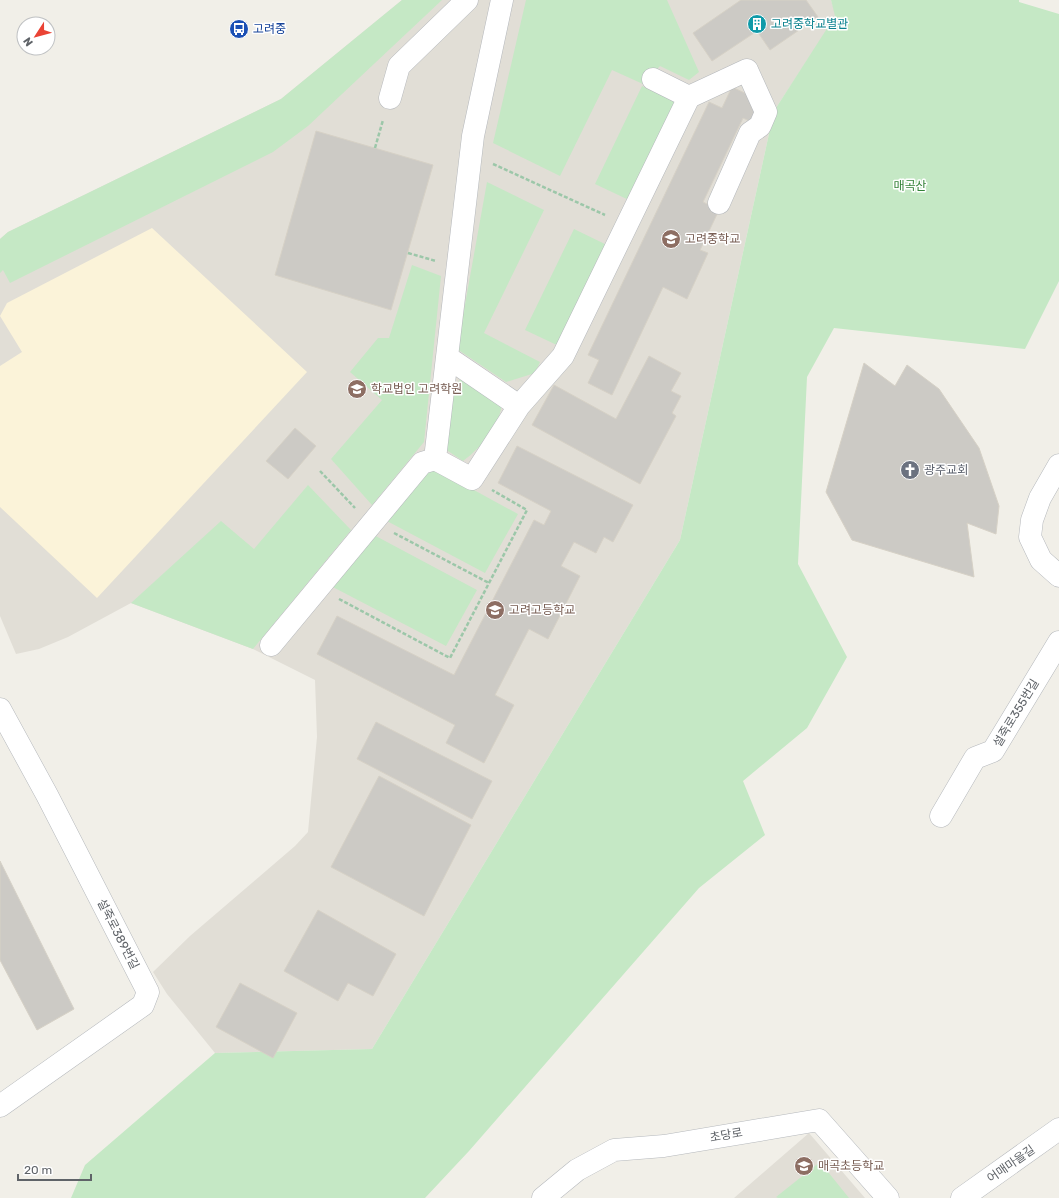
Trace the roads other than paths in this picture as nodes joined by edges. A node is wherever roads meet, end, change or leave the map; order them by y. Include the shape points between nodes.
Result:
1 (467, 0) edge
2 (502, 0) edge
3 (653, 79) dead end
4 (689, 97) junction
5 (390, 98) road end
6 (719, 203) dead end
7 (447, 357) junction
8 (519, 406) junction
9 (435, 459) junction
10 (1059, 465) edge
11 (1059, 576) edge
12 (1059, 642) edge
13 (271, 645) dead end
14 (0, 709) edge
15 (941, 816) dead end
16 (0, 1106) edge
17 (1059, 1129) edge
18 (543, 1198) edge
19 (888, 1198) edge
20 (962, 1198) edge

1 - 5 street via 399,66
2 - 7 street via 473,136
3 - 4 street
4 - 6 street via 747,70 766,112 760,126 750,133
4 - 8 street via 563,356
7 - 8 street
7 - 9 street
8 - 9 street via 472,479
9 - 13 street via 422,463
10 - 11 street via 1037,506 1030,537 1042,560
12 - 15 street, 설죽로355번길 via 993,751 975,758
14 - 16 street, 설죽로389번길 via 148,992 144,1005
17 - 20 street, 어매마을길
18 - 19 street, 초당로 via 577,1170 614,1150 664,1146 819,1120

